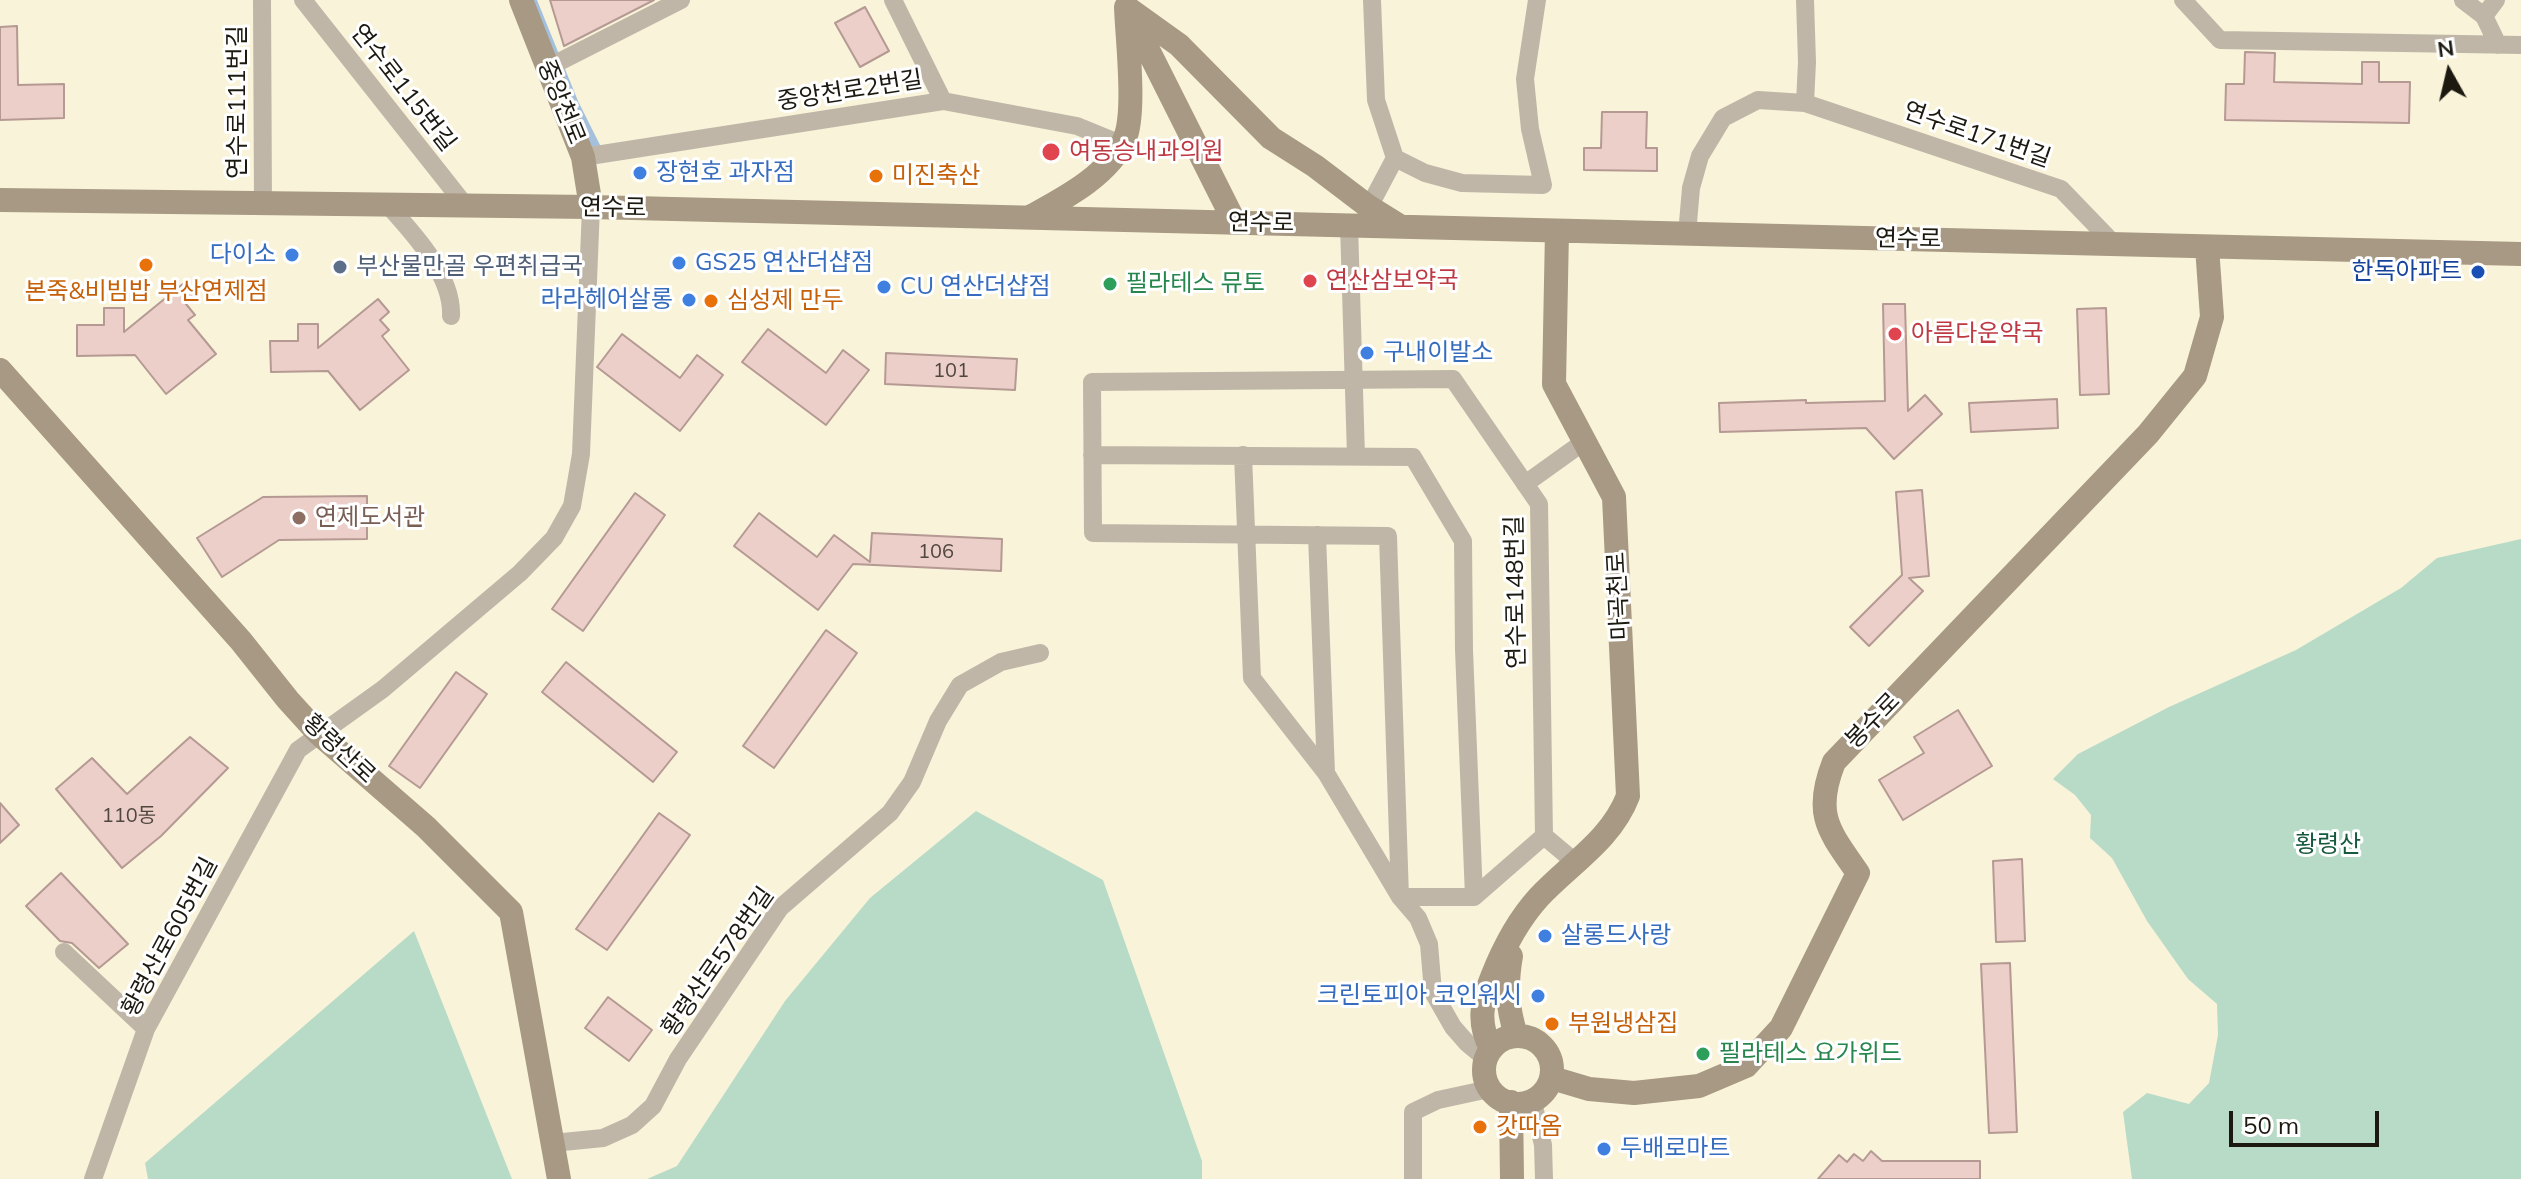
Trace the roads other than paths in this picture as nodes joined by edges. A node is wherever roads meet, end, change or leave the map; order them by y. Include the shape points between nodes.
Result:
1 (262, 0) edge
2 (303, 0) edge
3 (521, 0) edge
4 (681, 0) edge
5 (893, 0) edge
6 (1372, 0) edge
7 (1537, 0) edge
8 (1805, 0) edge
9 (2183, 0) edge
10 (2463, 0) edge
11 (2496, 0) edge
12 (1124, 3) edge
13 (2484, 16) junction
14 (2498, 45) junction
15 (2521, 45) edge
16 (547, 68) junction
17 (943, 101) junction
18 (1805, 103) junction
19 (1121, 144) junction
20 (583, 157) junction
21 (1395, 158) junction
22 (0, 200) edge
23 (263, 203) junction
24 (387, 204) junction
25 (465, 205) junction
26 (591, 207) junction
27 (1369, 207) junction
28 (1030, 218) junction
29 (1235, 223) junction
30 (1349, 225) junction
31 (1400, 227) junction
32 (1557, 231) junction
33 (1687, 234) junction
34 (2114, 244) junction
35 (2207, 247) junction
36 (2521, 254) edge
37 (451, 316) dead end
38 (2, 374) edge
39 (1354, 380) junction
40 (1585, 441) junction
41 (1092, 455) junction
42 (1243, 455) junction
43 (1356, 456) junction
44 (1525, 484) junction
45 (1246, 534) junction
46 (1317, 535) junction
47 (1040, 653) dead end
48 (318, 733) junction
49 (1326, 773) junction
50 (1544, 836) junction
51 (1575, 862) junction
52 (1400, 897) junction
53 (1474, 897) junction
54 (1514, 933) junction
55 (64, 952) dead end
56 (146, 1029) junction
57 (1516, 1035) junction
58 (1488, 1053) junction
59 (1552, 1078) junction
60 (1489, 1089) junction
61 (1522, 1102) junction
62 (553, 1143) junction
63 (93, 1179) edge
64 (559, 1179) edge
65 (1413, 1179) edge
66 (1512, 1179) edge
67 (1544, 1179) edge

1 - 23 street, 연수로111번길
2 - 25 street, 연수로115번길
3 - 16 street, 중앙천로
4 - 16 street
5 - 17 street
6 - 21 street via 1376,100
7 - 21 street via 1525,79 1543,185 1462,183
8 - 18 street
9 - 14 street via 2220,40
10 - 13 street
11 - 13 street
12 - 19 street via 1130,105
12 - 27 street via 1179,45 1271,138
12 - 29 street
13 - 14 street
14 - 15 street
16 - 20 street, 중앙천로
17 - 19 street, 중앙천로2번길 via 1077,126
17 - 20 street, 중앙천로2번길
18 - 33 street, 연수로171번길 via 1758,100 1723,118 1700,156
18 - 34 street, 연수로171번길 via 2061,189
19 - 28 street via 1076,191
20 - 26 street, 중앙천로
21 - 27 street
22 - 23 street, 연수로
23 - 24 street, 연수로
24 - 25 street, 연수로
24 - 37 street via 444,280
25 - 26 street, 연수로
26 - 28 street, 연수로
26 - 48 street, 황령산로605번길 via 581,454 572,506 554,538 520,573 383,689
27 - 31 street
28 - 29 street, 연수로
29 - 30 street, 연수로
30 - 31 street, 연수로
30 - 39 street
31 - 32 street, 연수로
32 - 33 street, 연수로
32 - 40 street, 마곡천로 via 1554,384
33 - 34 street, 연수로
34 - 35 street, 연수로
35 - 36 street, 연수로
35 - 59 street, 봉수로 via 2212,317 2195,376 2148,434 1834,762 1823,814 1858,873 1781,1028 1746,1066 1699,1086 1634,1093 1589,1089
38 - 48 street, 황령산로
39 - 41 street, 연수로148번길 via 1092,382
39 - 43 street
39 - 44 street, 연수로148번길 via 1453,379
40 - 44 street
40 - 51 street, 마곡천로 via 1614,497 1628,796 1612,828
41 - 42 street
41 - 45 street, 연수로148번길 via 1093,533
42 - 43 street
42 - 45 street
43 - 53 street via 1413,457 1463,541
44 - 50 street, 연수로148번길 via 1539,504
45 - 46 street, 연수로148번길
45 - 49 street via 1252,678
46 - 49 street
46 - 52 street, 연수로148번길 via 1388,536
47 - 62 street, 황령산로578번길 via 1001,662 960,685 912,782 890,813 780,908 678,1059 653,1106 632,1125 603,1138
48 - 56 street, 황령산로605번길 via 298,750
48 - 62 street, 황령산로 via 426,827 511,912
49 - 52 street
50 - 51 street
50 - 53 street
51 - 54 street, 마곡천로 via 1537,900
52 - 53 street
52 - 58 street via 1418,918 1429,944 1433,992 1467,1043
54 - 57 street, 마곡천로 via 1507,997
54 - 58 street, 마곡천로 via 1484,996 1481,1014
55 - 56 street
56 - 63 street, 황령산로605번길
57 - 58 street via 1502,1039
57 - 59 street via 1545,1048
58 - 60 street, 마곡천로 via 1483,1074
59 - 61 street via 1545,1092
60 - 61 street via 1501,1100
60 - 65 street via 1438,1100 1413,1112
61 - 66 street
61 - 67 street via 1543,1145
62 - 64 street, 황령산로

